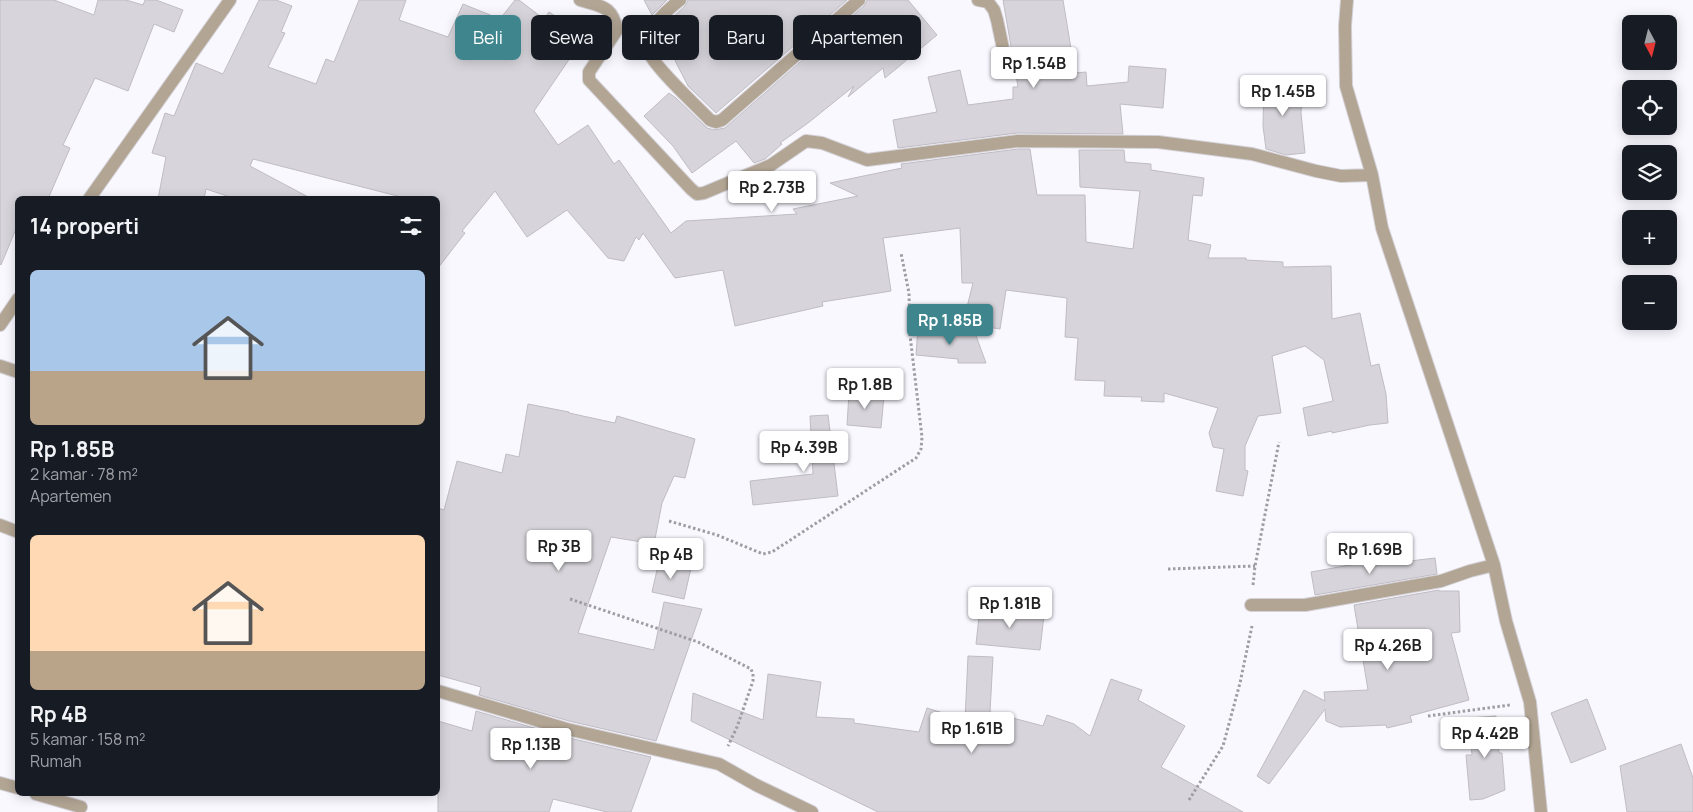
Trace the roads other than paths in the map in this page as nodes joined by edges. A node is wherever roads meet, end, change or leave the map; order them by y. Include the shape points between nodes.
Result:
1 (230, 0) edge
2 (580, 0) edge
3 (680, 0) edge
4 (859, 0) edge
5 (978, 0) edge
6 (1347, 0) edge
7 (1004, 53) dead end
8 (1372, 175) junction
9 (91, 196) edge
10 (15, 304) edge
11 (0, 325) edge
12 (0, 366) edge
13 (15, 371) edge
14 (0, 525) edge
15 (15, 531) edge
16 (1494, 565) junction
17 (1251, 605) road end
18 (440, 692) edge
19 (0, 783) edge
20 (15, 787) edge
21 (43, 796) edge
22 (81, 807) dead end
23 (812, 812) edge
24 (1541, 812) edge

1 - 9 street
2 - 8 street via 606,8 614,17 616,30 589,72 589,80 697,194 771,165 806,141 822,143 867,160 1018,141 1158,142 1252,154 1341,176
3 - 4 street via 665,12 648,35 648,53 672,82 710,120 716,122
5 - 7 street via 988,2 994,10
6 - 8 street via 1346,86
8 - 16 street via 1382,228
10 - 11 street
12 - 13 street
14 - 15 street
16 - 17 street via 1441,581 1306,605
16 - 24 street via 1506,621 1530,702
18 - 23 street via 567,729 719,764
19 - 20 street
21 - 22 street

